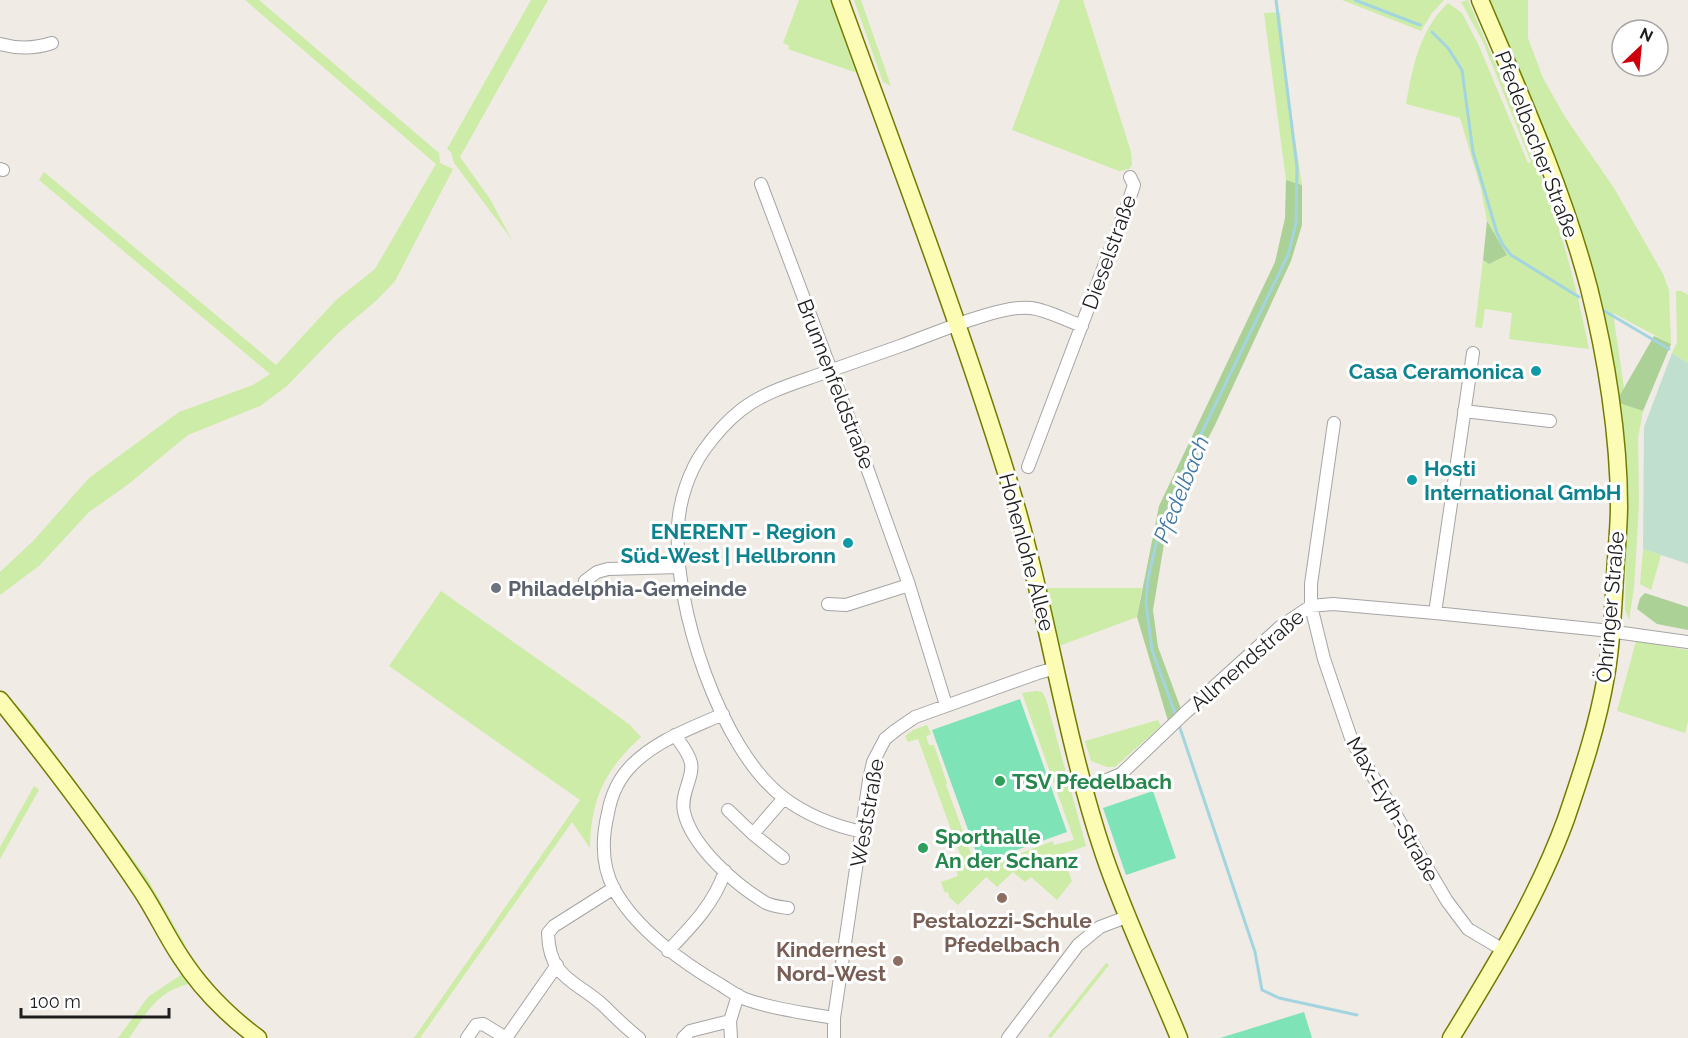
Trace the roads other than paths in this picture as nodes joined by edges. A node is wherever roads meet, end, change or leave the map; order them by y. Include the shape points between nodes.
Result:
1 (840, 0) edge
2 (1480, 0) edge
3 (52, 43) dead end
4 (0, 44) edge
5 (1130, 177) dead end
6 (760, 184) dead end
7 (1589, 289) joint
8 (957, 325) junction
9 (1082, 326) junction
10 (1473, 353) dead end
11 (830, 370) junction
12 (1464, 411) junction
13 (1550, 421) dead end
14 (1334, 423) dead end
15 (1028, 467) dead end
16 (679, 567) junction
17 (585, 581) dead end
18 (909, 585) junction
19 (828, 604) dead end
20 (1311, 606) junction
21 (1435, 613) junction
22 (1612, 632) junction
23 (1688, 642) edge
24 (1056, 668) junction
25 (0, 700) edge
26 (946, 705) junction
27 (723, 714) junction
28 (675, 735) junction
29 (1085, 789) junction
30 (784, 798) junction
31 (728, 810) dead end
32 (863, 832) junction
33 (753, 834) junction
34 (783, 858) dead end
35 (724, 871) junction
36 (614, 888) junction
37 (788, 908) dead end
38 (1129, 916) junction
39 (668, 951) junction
40 (1504, 951) junction
41 (557, 965) junction
42 (738, 995) junction
43 (834, 1018) junction
44 (730, 1021) junction
45 (258, 1038) edge
46 (467, 1038) edge
47 (506, 1038) edge
48 (639, 1038) edge
49 (683, 1038) edge
50 (731, 1038) edge
51 (834, 1038) edge
52 (1008, 1038) edge
53 (1179, 1038) edge
54 (1451, 1038) edge

1 - 8 street, Hohenlohe Allee
2 - 7 street, Pfedelbacher Straße via 1558,188
3 - 4 street via 36,48
5 - 9 street, Dieselstraße via 1134,185
6 - 11 street, Brunnenfeldstraße
7 - 22 street, Öhringer Straße via 1607,374 1617,472
8 - 9 street, Dieselstraße via 1011,309 1029,308
8 - 11 street, Dieselstraße
8 - 24 street, Hohenlohe Allee via 1010,483
9 - 15 street, Dieselstraße
10 - 12 street
11 - 16 street, Dieselstraße via 775,390 742,409 703,451 683,497 678,525
11 - 18 street, Brunnenfeldstraße
12 - 13 street
12 - 21 street
14 - 20 street, Max-Eyth-Straße
16 - 17 street via 608,569
16 - 27 street, Dieselstraße via 685,612
18 - 19 street via 846,605
18 - 26 street, Brunnenfeldstraße
20 - 21 street, Allmendstraße via 1333,604
20 - 29 street, Allmendstraße via 1280,627 1121,774
20 - 40 street, Max-Eyth-Straße via 1343,717 1367,769 1468,929
21 - 22 street, Allmendstraße
22 - 23 street, Allmendstraße
22 - 40 street, Öhringer Straße via 1594,729 1565,819
24 - 26 street, Weststraße
24 - 29 street, Hohenlohe Allee
25 - 45 street via 53,766 142,891 200,984
26 - 32 street, Weststraße via 915,717 879,749 869,780
27 - 28 street
27 - 30 street, Dieselstraße via 763,778
28 - 35 street via 692,765 683,799 684,813 703,849
28 - 36 street via 630,766 610,802 603,833 604,854
29 - 38 street, Hohenlohe Allee via 1104,855
30 - 32 street, Dieselstraße via 818,819
30 - 33 street
31 - 33 street
32 - 43 street, Weststraße
33 - 34 street
35 - 37 street via 767,904
35 - 39 street via 721,884 703,913
36 - 39 street
36 - 41 street via 548,933 548,945
38 - 52 street via 1100,927 1078,945
38 - 53 street, Hohenlohe Allee
39 - 42 street
40 - 54 street, Öhringer Straße
41 - 47 street
41 - 48 street via 564,978 605,1006
42 - 43 street
42 - 44 street
43 - 51 street, Weststraße
44 - 49 street via 690,1031
44 - 50 street
46 - 47 street via 476,1025 483,1024

